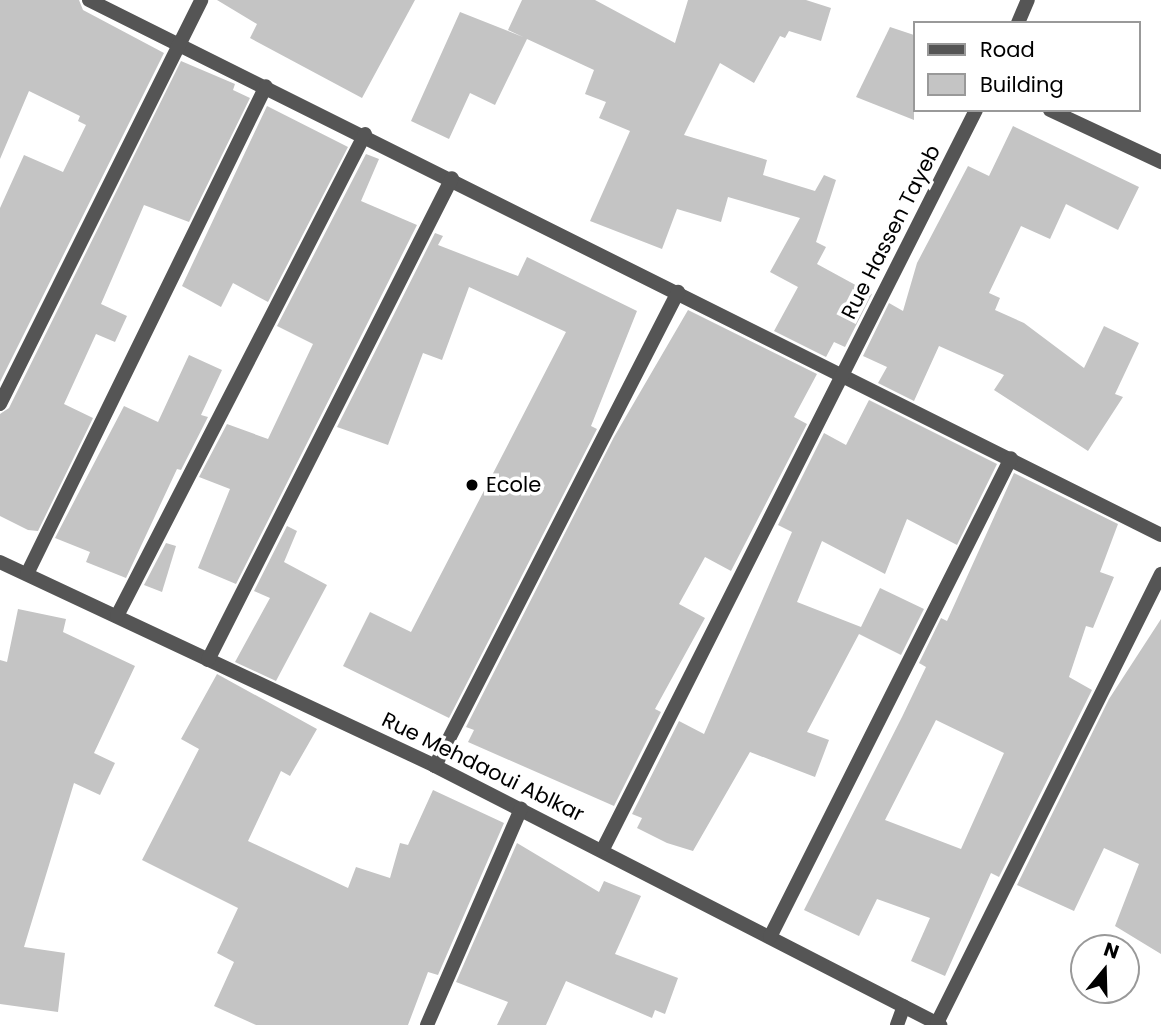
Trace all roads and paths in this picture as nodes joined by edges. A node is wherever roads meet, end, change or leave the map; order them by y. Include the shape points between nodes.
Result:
1 (89, 0) edge
2 (201, 0) edge
3 (1028, 0) edge
4 (1019, 21) edge
5 (178, 45) junction
6 (266, 86) junction
7 (975, 112) edge
8 (1054, 112) edge
9 (365, 134) junction
10 (1161, 162) edge
11 (452, 178) junction
12 (678, 292) junction
13 (843, 374) junction
14 (0, 404) edge
15 (1011, 458) junction
16 (1161, 536) edge
17 (0, 562) edge
18 (27, 574) junction
19 (1161, 574) edge
20 (117, 616) junction
21 (208, 660) junction
22 (435, 766) junction
23 (521, 809) junction
24 (603, 849) junction
25 (770, 937) junction
26 (904, 1006) junction
27 (939, 1024) edge
28 (427, 1025) edge
29 (897, 1025) edge

1 - 5 street
2 - 5 street
3 - 4 street
5 - 6 street
5 - 14 street
6 - 9 street
6 - 18 street
7 - 13 street, Rue Hassen Tayeb
8 - 10 street
9 - 11 street
9 - 20 street
11 - 12 street
11 - 21 street
12 - 13 street
12 - 22 street
13 - 15 street
13 - 24 street, Rue Hassen Tayeb
15 - 16 street
15 - 25 street
17 - 18 street, Rue Mehdaoui Ablkar
18 - 20 street, Rue Mehdaoui Ablkar
19 - 27 street
20 - 21 street, Rue Mehdaoui Ablkar
21 - 22 street, Rue Mehdaoui Ablkar
22 - 23 street, Rue Mehdaoui Ablkar
23 - 24 street, Rue Mehdaoui Ablkar
23 - 28 street
24 - 25 street, Rue Mehdaoui Ablkar
25 - 26 street, Rue Mehdaoui Ablkar
26 - 27 street, Rue Mehdaoui Ablkar
26 - 29 street

